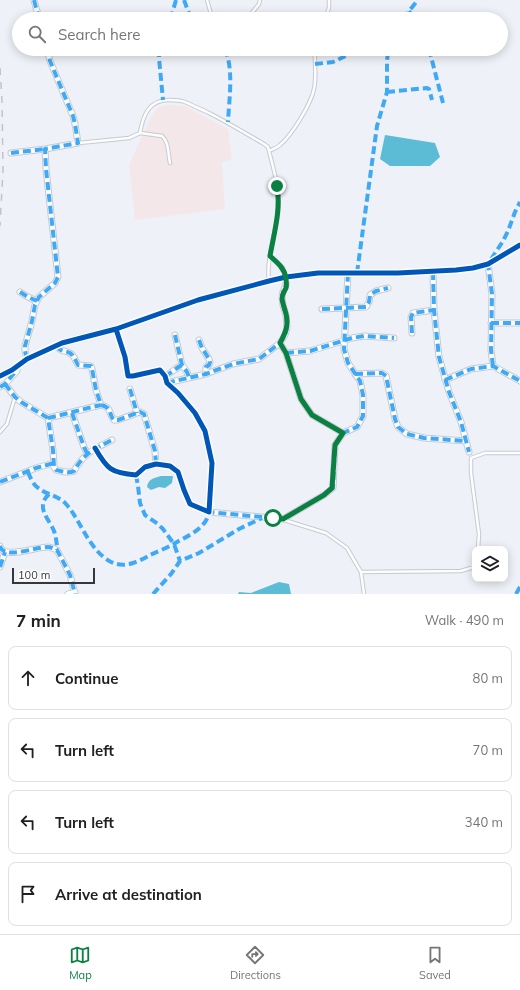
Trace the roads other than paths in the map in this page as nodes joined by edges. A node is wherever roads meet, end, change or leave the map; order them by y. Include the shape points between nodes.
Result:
1 (34, 0) edge
2 (207, 0) edge
3 (260, 0) edge
4 (329, 0) edge
5 (37, 12) edge
6 (210, 12) edge
7 (253, 12) edge
8 (327, 12) edge
9 (49, 56) edge
10 (315, 56) edge
11 (140, 133) junction
12 (78, 143) junction
13 (45, 149) junction
14 (269, 151) junction
15 (11, 153) dead end
16 (170, 163) dead end
17 (520, 245) edge
18 (270, 256) junction
19 (488, 264) junction
20 (433, 272) junction
21 (348, 273) junction
22 (286, 277) junction
23 (269, 281) junction
24 (388, 288) dead end
25 (20, 292) dead end
26 (37, 301) junction
27 (322, 309) dead end
28 (346, 309) junction
29 (434, 310) junction
30 (491, 323) junction
31 (520, 323) edge
32 (116, 328) junction
33 (412, 334) dead end
34 (175, 335) dead end
35 (394, 338) dead end
36 (199, 340) dead end
37 (345, 341) junction
38 (280, 343) junction
39 (56, 346) junction
40 (286, 353) junction
41 (27, 359) junction
42 (182, 365) junction
43 (492, 366) junction
44 (17, 367) junction
45 (206, 374) junction
46 (356, 374) junction
47 (0, 376) edge
48 (165, 376) junction
49 (189, 378) junction
50 (445, 380) junction
51 (520, 381) edge
52 (167, 383) junction
53 (2, 385) edge
54 (130, 389) dead end
55 (15, 396) junction
56 (101, 405) junction
57 (72, 413) junction
58 (137, 413) junction
59 (48, 418) junction
60 (0, 432) edge
61 (343, 433) junction
62 (112, 440) dead end
63 (466, 441) junction
64 (95, 448) junction
65 (469, 452) dead end
66 (87, 453) junction
67 (520, 453) edge
68 (54, 463) junction
69 (156, 464) junction
70 (0, 482) edge
71 (209, 512) junction
72 (283, 519) junction
73 (0, 546) edge
74 (478, 546) edge
75 (5, 552) junction
76 (0, 567) edge
77 (472, 568) edge
78 (361, 572) junction
79 (75, 593) edge
80 (68, 594) edge
81 (364, 594) edge

1 - 5 street
2 - 6 lane
3 - 7 lane
4 - 8 lane
9 - 12 street via 73,116
10 - 14 lane via 316,76 310,102 281,144
11 - 12 lane via 129,138
11 - 14 lane via 142,122 152,105 163,100 178,100 228,122 264,144
11 - 16 lane via 162,136 167,145
12 - 13 street
13 - 15 street
13 - 26 street via 58,277
14 - 18 lane via 279,201
17 - 19 street
18 - 22 lane via 282,268
18 - 23 lane
19 - 20 street
19 - 30 street via 492,294
20 - 21 street
20 - 29 street
21 - 22 street
21 - 28 street
22 - 23 street
22 - 38 street via 282,297 287,328
23 - 32 street via 185,304
24 - 28 street via 370,294 366,308
25 - 26 street
26 - 41 street via 25,346
27 - 28 street
28 - 37 street
29 - 33 street via 413,313
29 - 50 street via 439,357
30 - 31 street
30 - 43 street
32 - 39 street
32 - 48 street via 128,376 160,370
34 - 42 street
35 - 37 street via 364,336
36 - 45 street via 210,362 206,367
37 - 40 street via 310,351
37 - 46 street via 344,349 348,363
38 - 40 street
38 - 45 street via 259,359 233,364
39 - 41 street
39 - 56 street via 59,350 70,352 78,365 90,366
40 - 61 street via 301,399 312,415
41 - 44 street
42 - 48 street
42 - 49 street
43 - 50 street via 471,369
43 - 51 street
44 - 47 street
44 - 53 street via 17,371
45 - 49 street
46 - 61 street via 363,395 364,416 356,427
46 - 63 street via 382,373 386,376 395,420 398,427 407,434
48 - 52 street
49 - 52 street
50 - 63 street
52 - 71 street via 195,413 204,431 212,463
53 - 55 street
54 - 58 street
55 - 59 street
55 - 60 lane via 7,424
56 - 57 street
56 - 58 street via 109,409 114,420
57 - 59 street
57 - 66 street
58 - 69 street via 144,414 155,451
59 - 68 street
61 - 72 street via 335,445 332,488
62 - 64 street
63 - 65 street
64 - 66 street
64 - 69 street via 103,462 112,470 124,474 136,474 145,467
66 - 68 street via 74,471 69,473 56,470
67 - 74 lane via 485,453 471,458
68 - 70 street
69 - 71 street via 170,466 178,472 190,504
71 - 72 street
72 - 78 lane via 326,533 347,548
73 - 75 street
75 - 76 street
75 - 79 street via 50,547 57,550 70,575
77 - 78 lane via 461,571
78 - 81 lane
79 - 80 street

